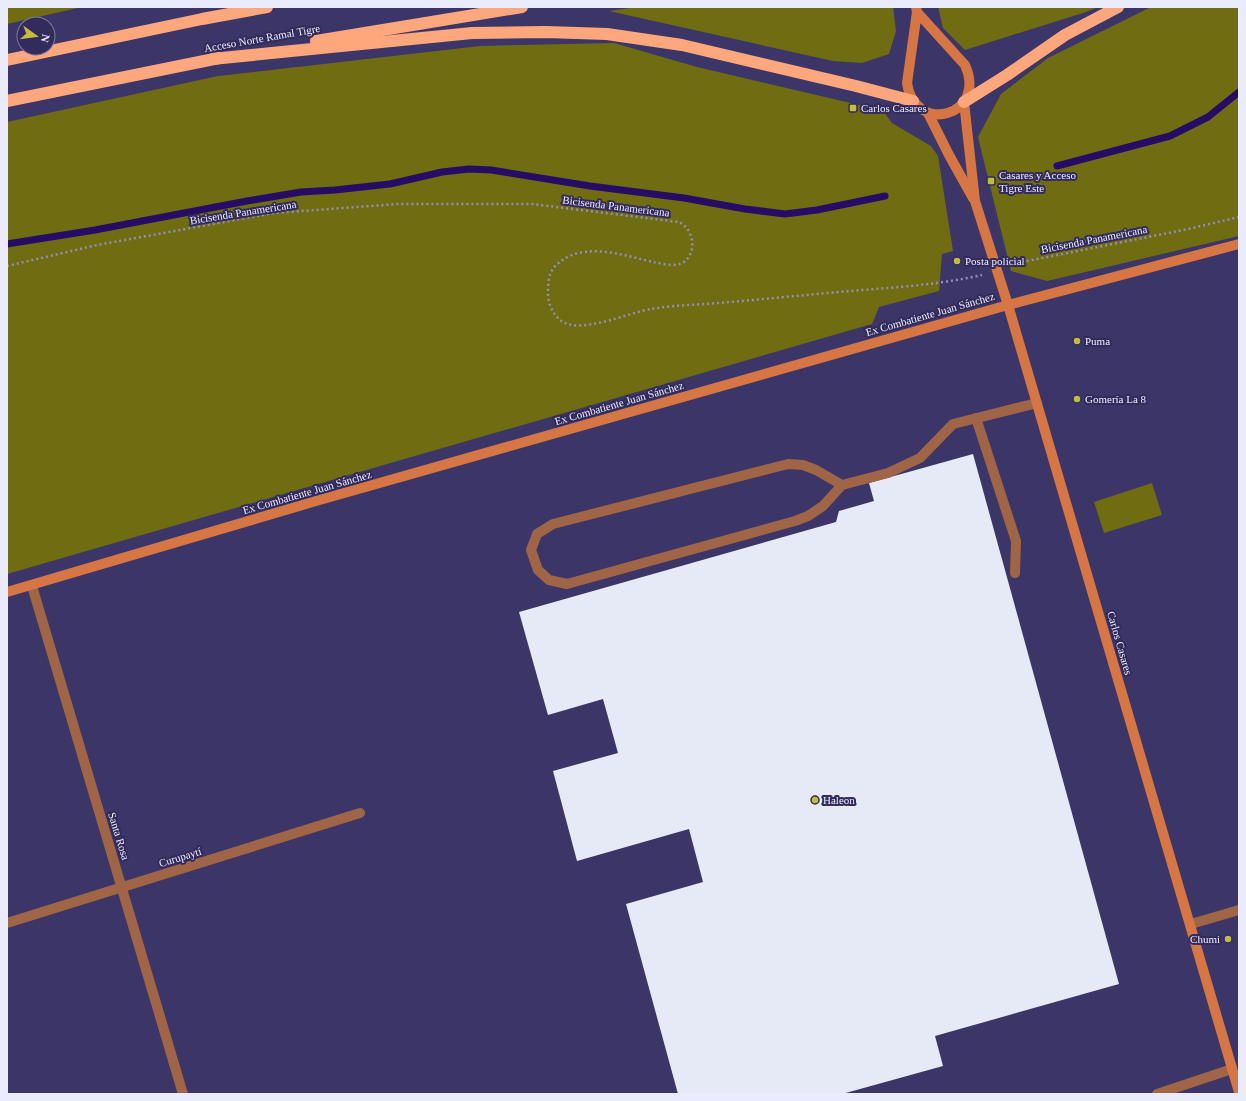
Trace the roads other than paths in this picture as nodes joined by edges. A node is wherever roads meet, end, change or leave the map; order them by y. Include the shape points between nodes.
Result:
1 (241, 7) edge
2 (267, 7) edge
3 (522, 7) edge
4 (1118, 7) edge
5 (917, 10) edge
6 (202, 19) junction
7 (212, 59) junction
8 (7, 60) edge
9 (7, 101) edge
10 (913, 101) junction
11 (964, 102) junction
12 (928, 113) junction
13 (975, 201) junction
14 (1239, 244) edge
15 (1008, 305) junction
16 (1037, 403) junction
17 (976, 418) junction
18 (842, 486) junction
19 (1015, 573) dead end
20 (32, 586) junction
21 (7, 592) edge
22 (360, 813) dead end
23 (122, 888) junction
24 (1239, 910) edge
25 (7, 923) edge
26 (1191, 924) junction
27 (1232, 1069) junction
28 (1239, 1092) edge
29 (183, 1094) edge
30 (1157, 1094) edge

1 - 6 highway
2 - 6 highway
3 - 7 highway, Acceso Norte Ramal Tigre
4 - 11 highway via 1065,35
5 - 10 street, Carlos Casares via 907,83
5 - 11 street, Carlos Casares via 965,64 971,84
6 - 8 highway
7 - 9 highway, Acceso Norte Ramal Tigre
7 - 10 highway via 472,34 607,34 682,45
10 - 12 street, Carlos Casares
11 - 12 street via 948,113
11 - 13 street, Carlos Casares
12 - 13 street, Carlos Casares
13 - 15 street, Carlos Casares
14 - 15 street, Ex Combatiente Juan Sánchez
15 - 16 street, Carlos Casares
15 - 20 street, Ex Combatiente Juan Sánchez via 316,501
16 - 17 street
16 - 26 street, Carlos Casares
17 - 18 street via 953,424 920,458 888,473
17 - 19 street via 1016,541
18 - 18 street via 803,464 788,464 554,524 537,534 531,550 538,570 549,580 567,584 808,516 823,506
20 - 21 street, Ex Combatiente Juan Sánchez
20 - 23 street, Santa Rosa
22 - 23 street, Curupaytí
23 - 25 street, Curupaytí
23 - 29 street, Santa Rosa
24 - 26 street
26 - 27 street, Carlos Casares
27 - 28 street, Carlos Casares
27 - 30 street

